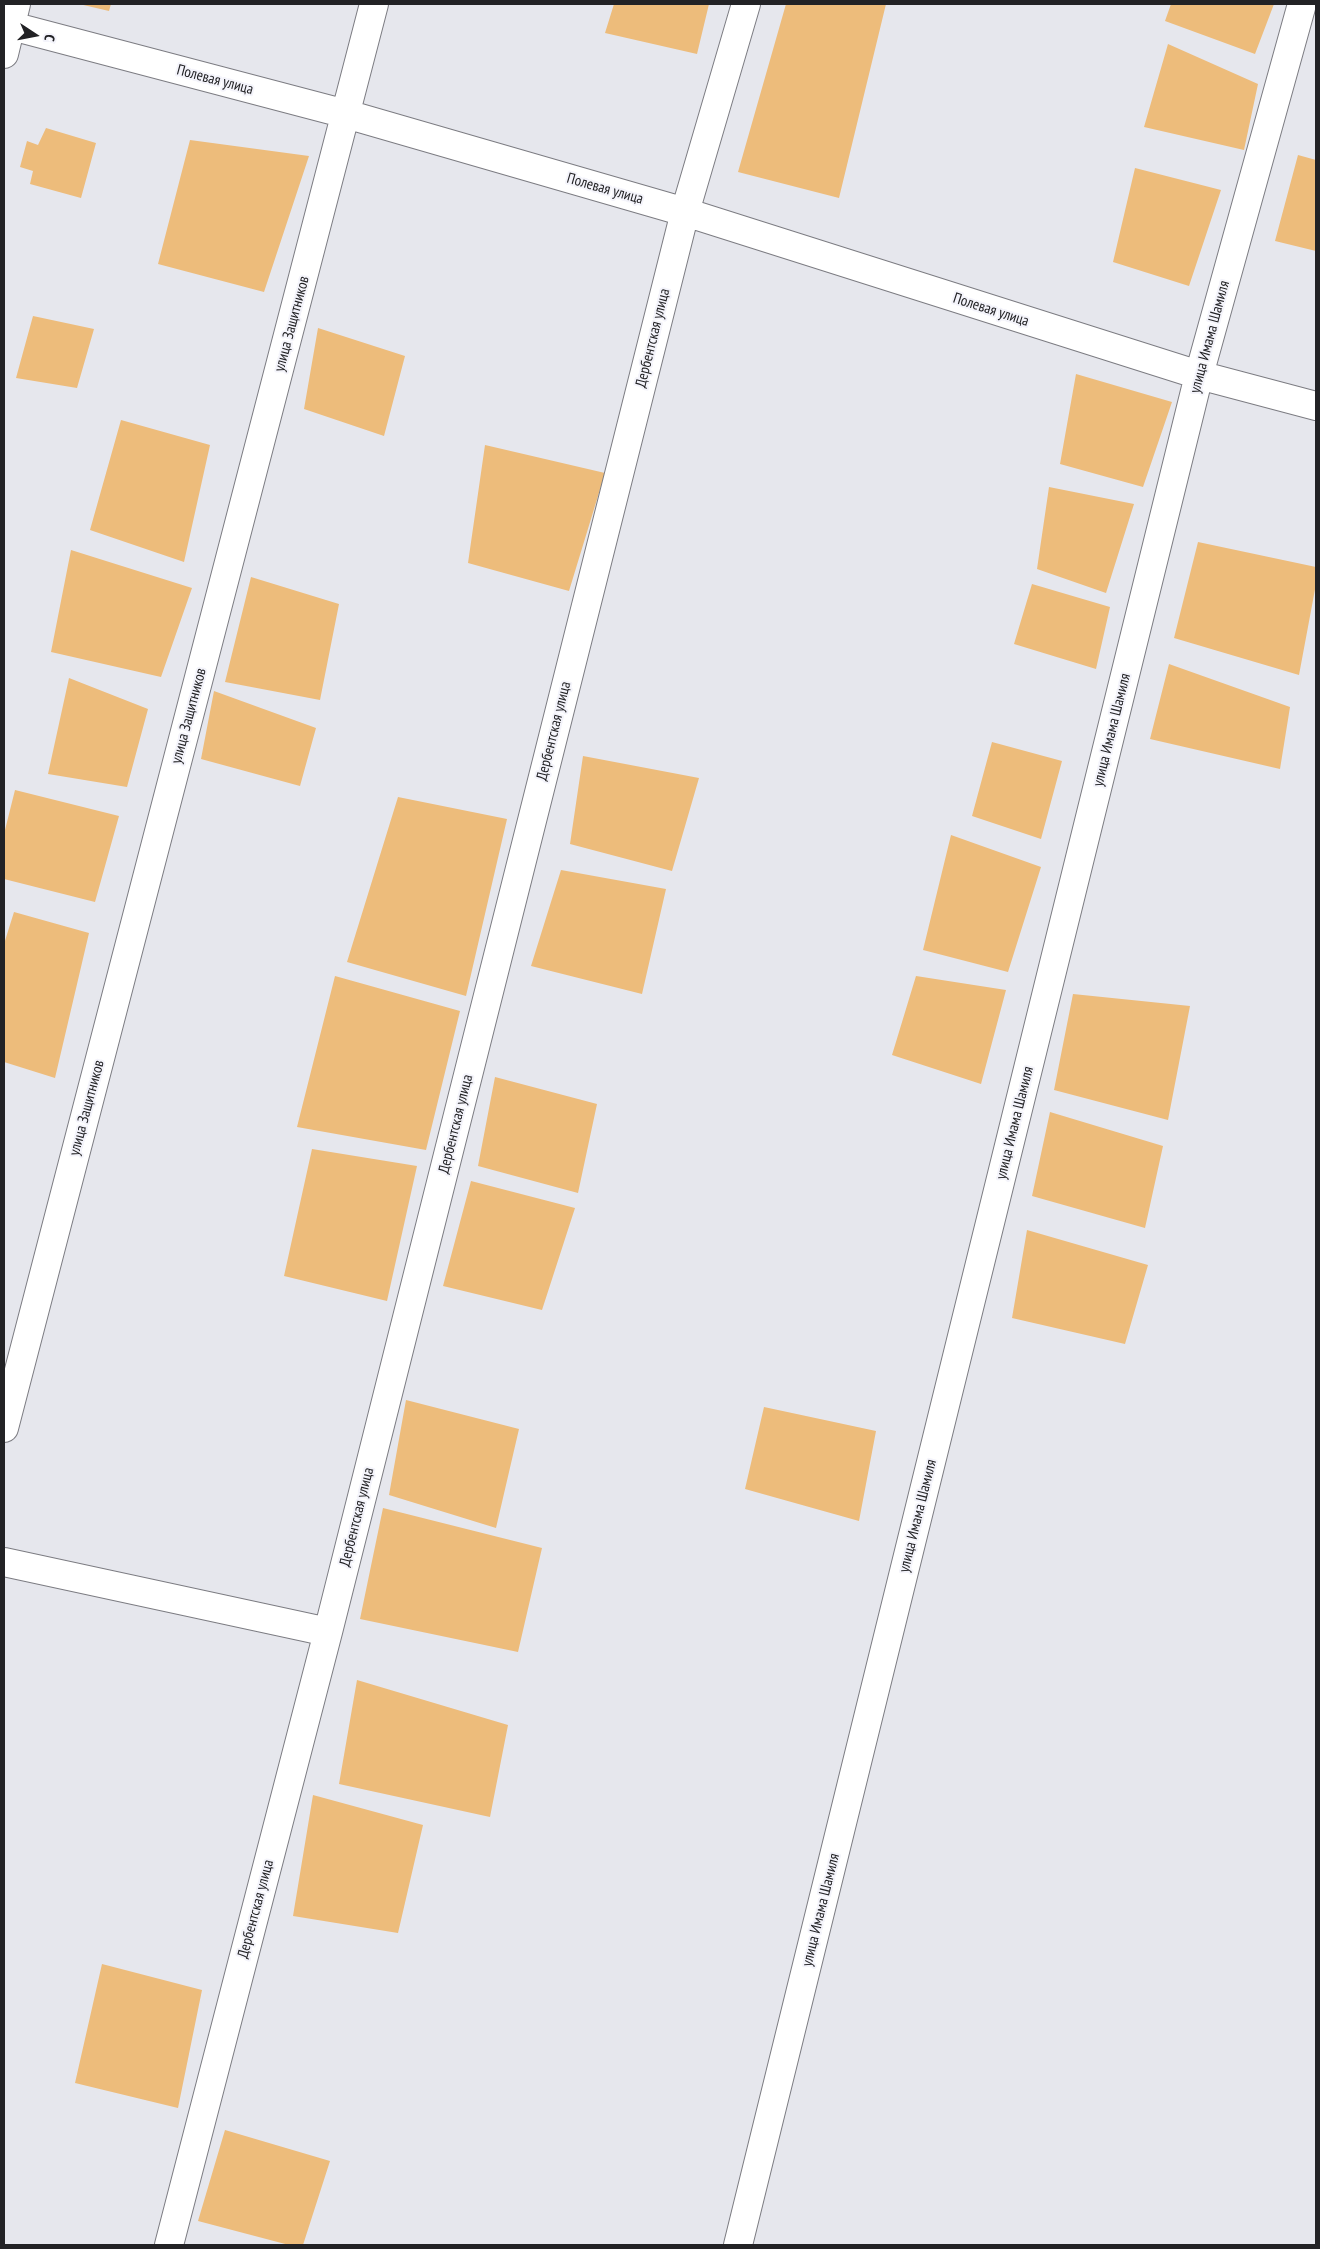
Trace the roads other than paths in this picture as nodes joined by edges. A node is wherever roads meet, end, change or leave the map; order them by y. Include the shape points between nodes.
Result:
1 (374, 4) edge
2 (746, 4) edge
3 (1302, 4) edge
4 (10, 18) edge
5 (4, 54) edge
6 (346, 114) junction
7 (685, 212) junction
8 (1199, 376) junction
9 (1316, 406) edge
10 (4, 1428) edge
11 (4, 1562) edge
12 (328, 1632) junction
13 (169, 2245) edge
14 (738, 2245) edge

1 - 6 street, улица Защитников
2 - 7 street, Дербентская улица
3 - 8 street, улица Имама Шамиля
4 - 5 street
4 - 6 street, Полевая улица
6 - 7 street, Полевая улица
6 - 10 street, улица Защитников
7 - 8 street, Полевая улица
7 - 12 street, Дербентская улица
8 - 9 street, Полевая улица
8 - 14 street, улица Имама Шамиля
11 - 12 street
12 - 13 street, Дербентская улица

